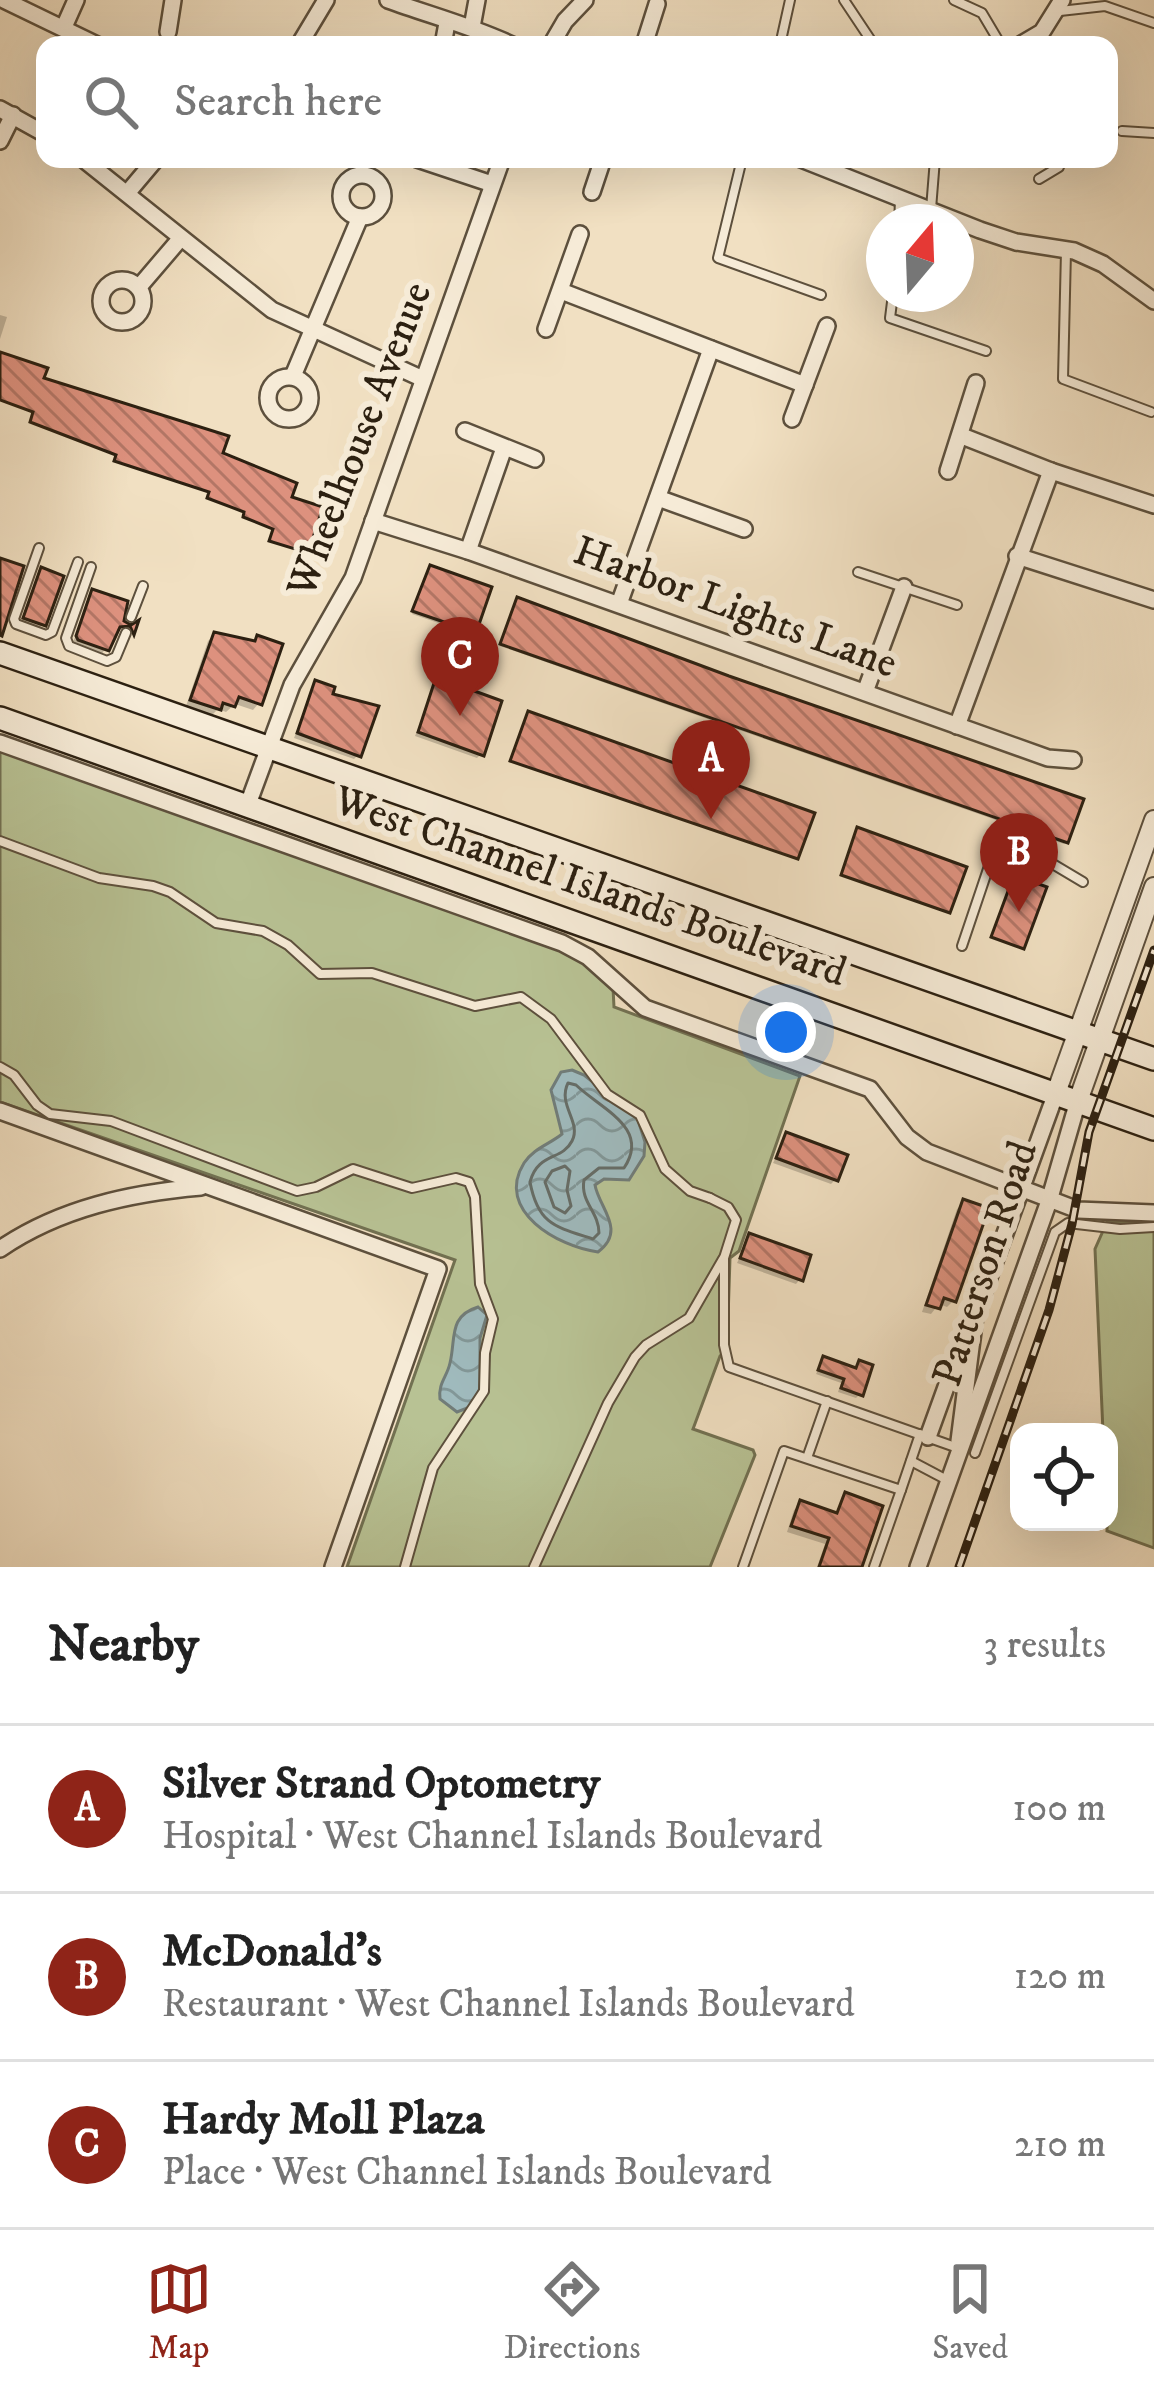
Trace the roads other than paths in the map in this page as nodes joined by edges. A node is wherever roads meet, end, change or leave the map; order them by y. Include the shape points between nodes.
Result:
1 (4, 0) edge
2 (76, 0) edge
3 (173, 0) edge
4 (326, 0) edge
5 (388, 0) edge
6 (477, 0) edge
7 (585, 0) edge
8 (790, 0) edge
9 (844, 0) edge
10 (954, 0) edge
11 (657, 4) dead end
12 (1060, 5) edge
13 (40, 8) edge
14 (1154, 22) edge
15 (447, 23) junction
16 (64, 27) junction
17 (472, 27) junction
18 (168, 32) dead end
19 (80, 36) edge
20 (304, 36) edge
21 (445, 36) edge
22 (492, 36) edge
23 (556, 36) edge
24 (647, 36) edge
25 (783, 36) edge
26 (868, 36) edge
27 (996, 36) edge
28 (1035, 36) edge
29 (6, 112) edge
30 (36, 129) edge
31 (1122, 131) dead end
32 (1154, 133) edge
33 (0, 141) edge
34 (96, 168) edge
35 (148, 168) edge
36 (443, 168) edge
37 (498, 168) edge
38 (600, 168) edge
39 (740, 168) edge
40 (841, 168) edge
41 (934, 168) edge
42 (1057, 168) edge
43 (1039, 179) dead end
44 (492, 184) junction
45 (129, 191) junction
46 (592, 192) dead end
47 (901, 200) junction
48 (901, 204) edge
49 (912, 204) edge
50 (932, 204) edge
51 (360, 217) dead end
52 (974, 227) edge
53 (580, 234) dead end
54 (180, 239) junction
55 (1066, 250) junction
56 (139, 287) dead end
57 (561, 291) junction
58 (821, 295) dead end
59 (1154, 301) edge
60 (890, 312) edge
61 (827, 326) dead end
62 (546, 329) dead end
63 (312, 331) junction
64 (711, 349) junction
65 (986, 351) dead end
66 (293, 376) dead end
67 (423, 379) junction
68 (976, 383) dead end
69 (805, 385) junction
70 (1150, 412) dead end
71 (793, 419) dead end
72 (465, 431) dead end
73 (962, 436) junction
74 (504, 448) junction
75 (535, 459) dead end
76 (947, 471) dead end
77 (1052, 471) junction
78 (658, 498) junction
79 (1154, 505) edge
80 (373, 521) junction
81 (744, 529) dead end
82 (39, 548) dead end
83 (468, 550) junction
84 (1017, 556) junction
85 (78, 562) dead end
86 (91, 567) dead end
87 (858, 572) dead end
88 (142, 586) dead end
89 (904, 587) junction
90 (1154, 600) edge
91 (620, 604) junction
92 (957, 605) dead end
93 (131, 617) dead end
94 (125, 633) dead end
95 (0, 653) edge
96 (866, 692) junction
97 (0, 718) edge
98 (956, 726) junction
99 (0, 743) edge
100 (267, 748) junction
101 (1073, 760) dead end
102 (247, 807) junction
103 (1154, 820) edge
104 (0, 841) edge
105 (1083, 883) dead end
106 (1154, 886) edge
107 (962, 946) dead end
108 (1089, 1036) junction
109 (1154, 1059) edge
110 (0, 1067) edge
111 (1067, 1097) junction
112 (0, 1112) edge
113 (1154, 1129) edge
114 (210, 1186) junction
115 (1020, 1190) junction
116 (1048, 1201) junction
117 (1154, 1213) edge
118 (1154, 1227) edge
119 (0, 1249) edge
120 (724, 1258) junction
121 (975, 1316) junction
122 (827, 1401) junction
123 (924, 1436) junction
124 (967, 1451) junction
125 (807, 1458) junction
126 (911, 1461) junction
127 (948, 1480) junction
128 (901, 1490) junction
129 (333, 1567) edge
130 (405, 1567) edge
131 (534, 1567) edge
132 (742, 1567) edge
133 (874, 1567) edge
134 (918, 1567) edge

1 - 13 street
2 - 16 street
3 - 18 street
4 - 20 street
5 - 15 street
6 - 17 street
7 - 23 street
8 - 25 lane
9 - 26 lane
10 - 27 lane via 982,13
11 - 24 street
12 - 14 lane via 1105,6
12 - 28 street
13 - 16 street
15 - 17 street
15 - 21 street
16 - 19 street
17 - 22 street
29 - 30 street
29 - 33 street
31 - 32 lane
34 - 45 street
35 - 45 street
36 - 44 street
37 - 44 street, Wheelhouse Avenue
38 - 46 street
39 - 58 lane via 718,258
40 - 47 street
41 - 50 lane
42 - 43 lane
44 - 67 street, Wheelhouse Avenue
45 - 54 street
47 - 48 lane
47 - 49 street
51 - 63 street
52 - 55 street
53 - 57 street
54 - 56 street
54 - 63 street
55 - 59 street via 1103,264
55 - 70 lane via 1063,379
57 - 62 street
57 - 64 street
60 - 65 lane
61 - 69 street
63 - 66 street
63 - 67 street
64 - 69 street
64 - 78 street
67 - 80 street, Wheelhouse Avenue
68 - 73 street
69 - 71 street
72 - 74 street
73 - 76 street
73 - 77 street
74 - 75 street
74 - 83 street
77 - 79 street
77 - 84 street
78 - 81 street
78 - 91 street
80 - 83 street, Harbor Lights Lane
80 - 100 street, Wheelhouse Avenue via 347,592 292,685
82 - 85 lane via 14,619 46,635
83 - 91 street, Harbor Lights Lane
84 - 90 street
84 - 98 street
86 - 94 lane via 69,646 107,661
87 - 89 lane
88 - 93 lane
89 - 92 lane
89 - 96 street
91 - 96 street, Harbor Lights Lane
95 - 100 main road, West Channel Islands Boulevard
96 - 98 street, Harbor Lights Lane
97 - 102 main road, West Channel Islands Boulevard
98 - 101 street, Harbor Lights Lane
99 - 115 street via 562,943 645,1008 870,1089 927,1152
100 - 102 street, Wheelhouse Avenue
100 - 108 main road, West Channel Islands Boulevard
102 - 111 main road, West Channel Islands Boulevard
103 - 108 street
104 - 120 lane via 99,878 170,892 216,923 263,931 320,974 372,974 475,1006 530,1001 607,1094 640,1115 659,1161 689,1193 728,1207 736,1220
105 - 107 lane via 1036,854 1006,848 990,863
106 - 108 street
108 - 109 main road, West Channel Islands Boulevard
108 - 111 street
110 - 130 lane via 50,1114 112,1120 297,1191 353,1169 412,1189 469,1182 480,1284 493,1319 484,1391 433,1468
111 - 113 main road, West Channel Islands Boulevard
111 - 115 street, Patterson Road
111 - 116 street, Patterson Road
112 - 114 street
114 - 119 street via 79,1210
114 - 129 street via 438,1269
115 - 116 street
115 - 121 street, Patterson Road
116 - 117 street
116 - 124 street, Patterson Road
118 - 124 lane via 1068,1223 1054,1232
120 - 122 lane via 729,1366
120 - 131 lane via 689,1318 634,1357
121 - 123 street
121 - 124 street, Patterson Road
122 - 123 lane
122 - 125 lane
123 - 124 lane
123 - 126 lane
124 - 127 street, Patterson Road
125 - 128 lane
125 - 132 lane via 784,1451
126 - 127 lane
126 - 128 lane
127 - 134 street, Patterson Road
128 - 133 lane

